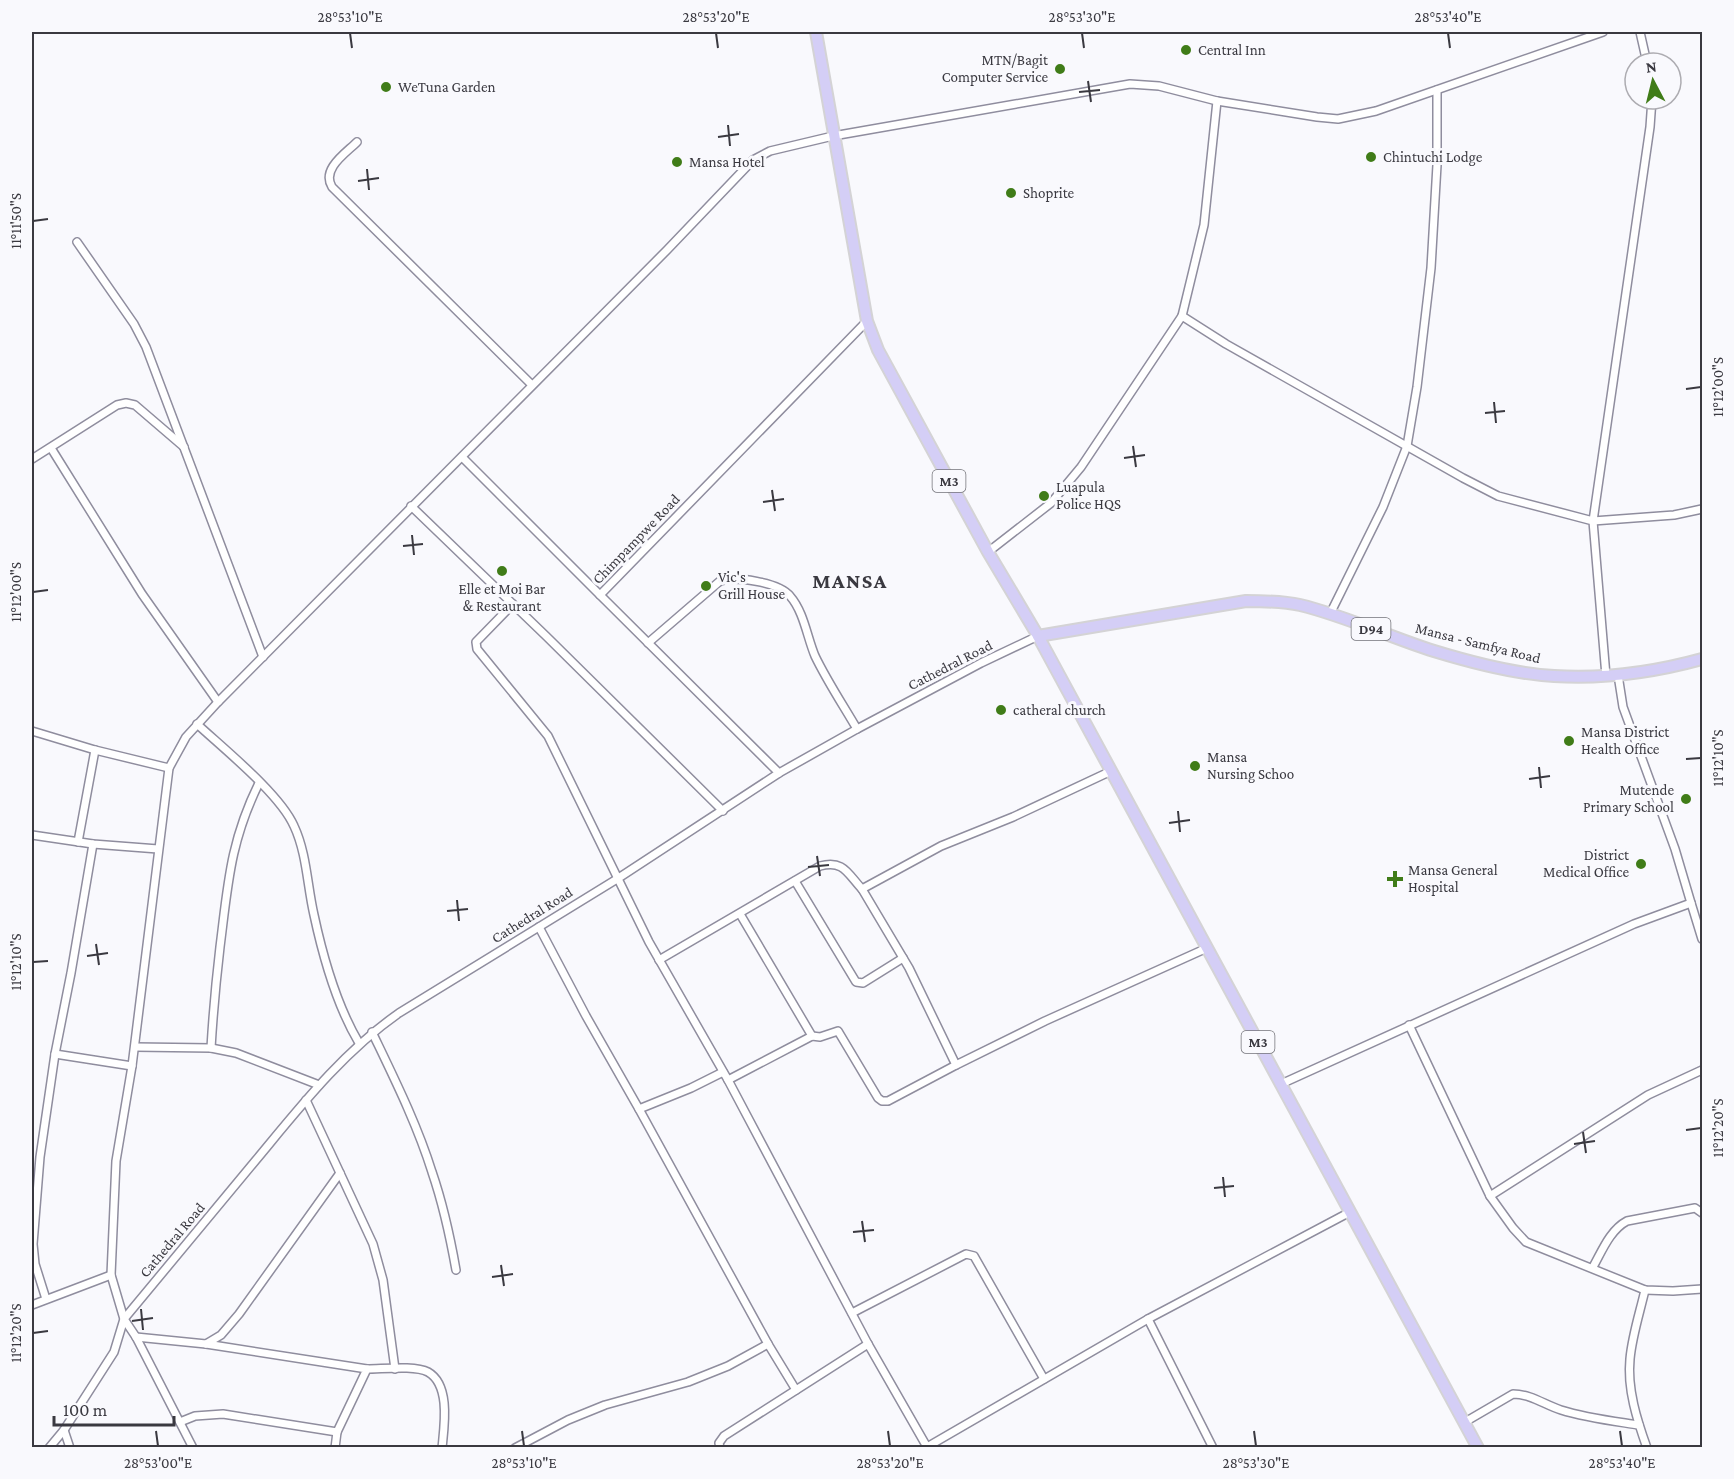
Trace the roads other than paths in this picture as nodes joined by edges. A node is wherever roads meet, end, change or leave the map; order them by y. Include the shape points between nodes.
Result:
1 (816, 32) edge
2 (1603, 32) edge
3 (1640, 32) edge
4 (1644, 51) edge
5 (1437, 90) junction
6 (1217, 101) junction
7 (1651, 111) edge
8 (833, 136) junction
9 (357, 142) dead end
10 (77, 242) dead end
11 (1182, 316) junction
12 (867, 321) junction
13 (532, 385) junction
14 (1407, 446) junction
15 (51, 448) junction
16 (186, 449) junction
17 (462, 457) junction
18 (32, 459) edge
19 (411, 506) junction
20 (1702, 509) edge
21 (1593, 521) junction
22 (988, 552) junction
23 (600, 595) junction
24 (513, 604) junction
25 (1330, 614) junction
26 (1038, 636) junction
27 (648, 643) junction
28 (263, 657) junction
29 (1702, 659) edge
30 (1618, 675) junction
31 (1606, 676) junction
32 (218, 702) junction
33 (197, 724) junction
34 (857, 729) junction
35 (32, 731) edge
36 (95, 750) junction
37 (169, 768) junction
38 (1109, 772) junction
39 (779, 773) junction
40 (260, 783) junction
41 (723, 811) junction
42 (32, 835) edge
43 (78, 842) junction
44 (93, 844) junction
45 (158, 849) junction
46 (617, 879) junction
47 (795, 881) junction
48 (862, 889) junction
49 (1690, 903) junction
50 (740, 914) junction
51 (539, 927) junction
52 (1702, 939) edge
53 (1207, 948) junction
54 (903, 958) junction
55 (659, 960) junction
56 (1409, 1025) junction
57 (372, 1032) junction
58 (812, 1036) junction
59 (359, 1043) junction
60 (135, 1047) junction
61 (211, 1048) junction
62 (55, 1054) junction
63 (956, 1065) junction
64 (132, 1066) junction
65 (1702, 1070) edge
66 (723, 1071) junction
67 (728, 1080) junction
68 (1281, 1084) junction
69 (319, 1085) junction
70 (306, 1100) junction
71 (639, 1109) junction
72 (340, 1173) junction
73 (1490, 1196) junction
74 (1350, 1212) junction
75 (1702, 1213) edge
76 (1593, 1267) junction
77 (456, 1270) dead end
78 (111, 1275) junction
79 (1702, 1289) edge
80 (1645, 1290) junction
81 (46, 1299) junction
82 (32, 1305) edge
83 (852, 1313) junction
84 (124, 1319) junction
85 (1148, 1319) junction
86 (136, 1337) junction
87 (206, 1344) junction
88 (768, 1344) junction
89 (868, 1344) junction
90 (367, 1369) junction
91 (395, 1369) junction
92 (1044, 1379) junction
93 (796, 1390) junction
94 (180, 1422) junction
95 (1465, 1422) junction
96 (1639, 1425) junction
97 (64, 1430) junction
98 (337, 1432) junction
99 (926, 1447) edge
100 (49, 1448) edge
101 (70, 1448) edge
102 (193, 1448) edge
103 (335, 1448) edge
104 (442, 1448) edge
105 (515, 1448) edge
106 (720, 1448) edge
107 (1213, 1448) edge
108 (1478, 1448) edge
109 (1647, 1448) edge

1 - 8 main road, M3
2 - 5 street
3 - 4 street
5 - 6 street via 1376,111 1338,119
5 - 14 street via 1431,268
6 - 8 street via 1159,86 1130,84
6 - 11 street via 1204,225
7 - 21 street
8 - 12 main road, M3
8 - 13 street via 770,151 753,160
9 - 13 street via 332,167 328,182
10 - 16 street via 146,346
11 - 14 street
11 - 22 street via 1081,467 1051,503
12 - 22 main road, M3 via 878,350
12 - 23 street, Chimpampwe Road
13 - 17 street
14 - 21 street via 1498,496
14 - 25 street via 1383,507
15 - 16 street via 126,403 135,405
15 - 18 street
15 - 32 street via 142,594
16 - 28 street
17 - 19 street
17 - 23 street
19 - 24 street
19 - 28 street
20 - 21 street
21 - 31 street
22 - 26 main road, M3
23 - 27 street, Chimpampwe Road
24 - 41 street
24 - 46 street via 475,646 548,736
25 - 26 main road, Mansa - Samfya Road / D94 via 1298,605 1246,601
25 - 31 main road, Mansa - Samfya Road / D94 via 1434,651 1497,666 1551,676
26 - 34 street, Cathedral Road
26 - 38 main road, M3
27 - 34 street via 720,580 731,578 779,587 790,594 799,610 815,655
27 - 39 street, Chimpampwe Road
28 - 32 street
29 - 30 main road, Mansa - Samfya Road / D94
30 - 31 main road, Mansa - Samfya Road / D94
30 - 49 street via 1623,707 1675,849
32 - 33 street
33 - 37 street
33 - 40 street
34 - 39 street, Cathedral Road
35 - 36 street
36 - 37 street
36 - 43 street
37 - 45 street
38 - 48 street via 941,846
38 - 53 main road, M3
39 - 41 street, Cathedral Road
40 - 59 street via 294,824 337,998
40 - 61 street via 244,817 229,869 213,997
41 - 46 street, Cathedral Road
42 - 43 street
43 - 44 street
44 - 45 street
44 - 62 street
45 - 60 street
46 - 51 street, Cathedral Road
46 - 55 street
47 - 48 street via 820,866 835,864
47 - 50 street
47 - 54 street via 856,982 863,983
48 - 54 street
49 - 52 street
49 - 56 street via 1634,924
50 - 55 street
50 - 58 street
51 - 57 street, Cathedral Road
51 - 71 street
53 - 63 street
53 - 68 main road, M3
54 - 63 street
55 - 66 street
56 - 68 street
56 - 73 street
57 - 59 street, Cathedral Road
57 - 77 street via 432,1170
58 - 63 street via 840,1032 882,1101
58 - 67 street
59 - 69 street, Cathedral Road
60 - 61 street
60 - 64 street
61 - 69 street via 236,1053
62 - 64 street
62 - 81 street via 34,1225 35,1264
64 - 78 street via 116,1161
65 - 73 street via 1648,1095
66 - 67 street
66 - 71 street
67 - 83 street
68 - 74 main road, M3
69 - 70 street, Cathedral Road
70 - 72 street
70 - 84 street, Cathedral Road
71 - 88 street
72 - 87 street via 239,1314 221,1335
72 - 91 street via 373,1244 383,1280
73 - 76 street via 1526,1242
74 - 85 street
74 - 95 main road, M3
75 - 76 street via 1695,1209 1627,1221 1614,1230
76 - 80 street
78 - 81 street
78 - 84 street
79 - 80 street
80 - 96 street via 1630,1359 1630,1383
81 - 82 street
83 - 89 street
83 - 92 street via 970,1254
84 - 86 street
84 - 97 street via 114,1352
85 - 92 street
85 - 107 street
86 - 87 street
86 - 94 street
87 - 90 street
88 - 93 street
88 - 105 street via 688,1382 578,1416
89 - 93 street
89 - 99 street
90 - 91 street
90 - 98 street
91 - 104 street via 422,1370 434,1377 445,1406
92 - 99 street
93 - 106 street via 724,1436
94 - 98 street via 195,1416 223,1414
94 - 102 street
95 - 96 street via 1513,1394 1520,1394 1572,1413
95 - 108 main road, M3
96 - 109 street
97 - 100 street
97 - 101 street
98 - 103 street

